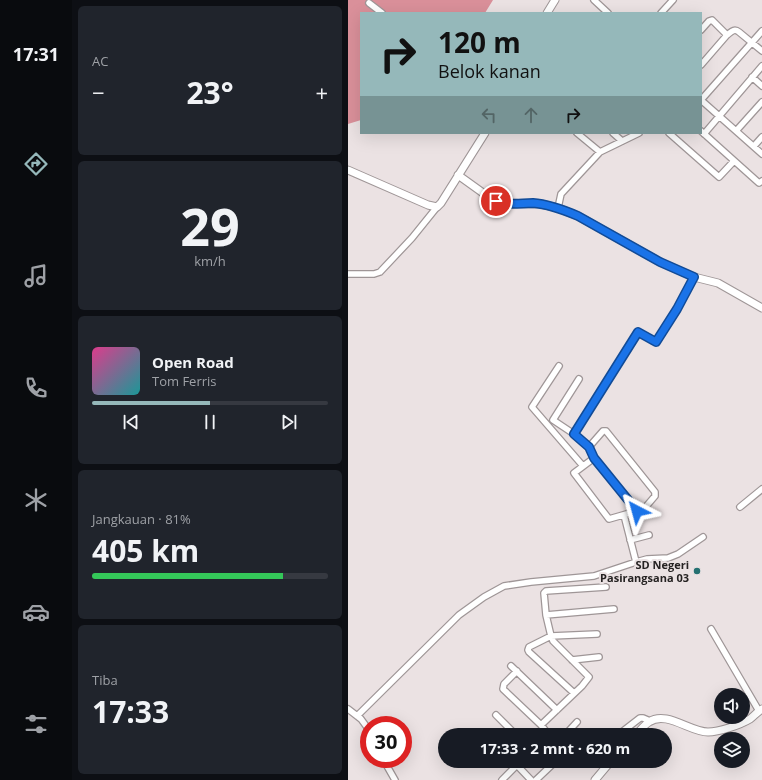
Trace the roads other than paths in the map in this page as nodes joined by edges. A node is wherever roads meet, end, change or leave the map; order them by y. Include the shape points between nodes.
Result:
1 (555, 0) edge
2 (594, 0) edge
3 (673, 0) edge
4 (369, 3) dead end
5 (381, 12) edge
6 (548, 12) edge
7 (607, 12) edge
8 (662, 12) edge
9 (702, 29) edge
10 (762, 31) edge
11 (727, 35) junction
12 (752, 43) junction
13 (762, 51) edge
14 (702, 65) edge
15 (762, 66) edge
16 (752, 77) junction
17 (762, 86) edge
18 (702, 99) edge
19 (702, 101) edge
20 (762, 102) edge
21 (719, 116) junction
22 (736, 131) junction
23 (702, 132) edge
24 (484, 134) edge
25 (578, 134) edge
26 (614, 134) edge
27 (637, 134) edge
28 (670, 134) edge
29 (762, 137) edge
30 (622, 141) junction
31 (754, 146) junction
32 (600, 152) junction
33 (762, 154) edge
34 (734, 161) junction
35 (348, 170) edge
36 (458, 175) junction
37 (762, 181) edge
38 (436, 207) junction
39 (558, 208) junction
40 (348, 274) edge
41 (694, 277) junction
42 (762, 308) edge
43 (559, 366) dead end
44 (579, 379) dead end
45 (542, 419) junction
46 (553, 420) junction
47 (574, 434) junction
48 (589, 447) junction
49 (594, 458) junction
50 (582, 466) junction
51 (762, 489) edge
52 (740, 507) dead end
53 (637, 511) junction
54 (624, 515) junction
55 (649, 535) dead end
56 (703, 537) dead end
57 (630, 540) junction
58 (636, 562) junction
59 (606, 587) dead end
60 (614, 609) dead end
61 (546, 615) junction
62 (711, 628) dead end
63 (598, 634) dead end
64 (551, 636) junction
65 (598, 657) dead end
66 (572, 660) junction
67 (511, 666) dead end
68 (517, 671) junction
69 (574, 694) junction
70 (348, 709) edge
71 (557, 710) junction
72 (760, 710) edge
73 (496, 715) dead end
74 (358, 716) junction
75 (360, 719) edge
76 (650, 721) junction
77 (577, 722) dead end
78 (541, 725) junction
79 (509, 728) edge
80 (543, 728) edge
81 (571, 728) edge
82 (627, 728) edge
83 (643, 728) edge
84 (388, 768) edge
85 (511, 768) edge
86 (520, 768) edge
87 (548, 768) edge
88 (605, 768) edge
89 (395, 780) edge
90 (502, 780) edge
91 (531, 780) edge
92 (536, 780) edge
93 (595, 780) edge

1 - 6 street
2 - 7 street
3 - 8 street
4 - 5 street
9 - 11 street via 712,20
10 - 12 street
11 - 12 street via 737,30
11 - 14 street
12 - 13 street
12 - 18 street
15 - 16 street
16 - 17 street
16 - 21 street
19 - 21 street
20 - 22 street
21 - 22 street
21 - 23 street
22 - 31 street
23 - 34 street
24 - 36 street
25 - 32 street
26 - 30 street
27 - 30 street
28 - 34 street via 719,177
29 - 31 street
30 - 32 street
31 - 33 street
32 - 39 street via 561,194
34 - 37 street via 759,183
35 - 38 street
36 - 38 street
36 - 39 street via 501,203 533,203
38 - 40 street via 412,238 380,272
39 - 41 street via 578,216 660,262
41 - 42 street via 718,284
41 - 47 street via 656,342 638,332
43 - 45 street via 532,407
44 - 46 street
45 - 46 street
45 - 50 street
46 - 47 street
47 - 48 street
48 - 49 street
48 - 53 street via 603,431 608,432 655,492 655,496 643,510
49 - 50 street
49 - 53 street
50 - 54 street via 574,473 610,519
51 - 52 street
53 - 54 street
54 - 57 street
55 - 57 street
56 - 58 street via 674,556
57 - 58 street
58 - 74 street via 594,576 516,584 495,590 454,620
59 - 61 street via 546,591
60 - 61 street
61 - 64 street
62 - 72 street
63 - 64 street
64 - 66 street
64 - 69 street via 529,647 528,650
65 - 66 street
66 - 69 street via 589,677
67 - 68 street
68 - 71 street
68 - 78 street via 504,684 503,689
69 - 71 street
70 - 74 street
71 - 78 street
72 - 76 street via 749,719 713,732 686,727 663,718
73 - 79 street
74 - 75 street
76 - 82 street via 640,718
76 - 83 street
77 - 81 street
78 - 80 street
84 - 89 street
85 - 90 street
86 - 91 street
87 - 92 street
88 - 93 street

